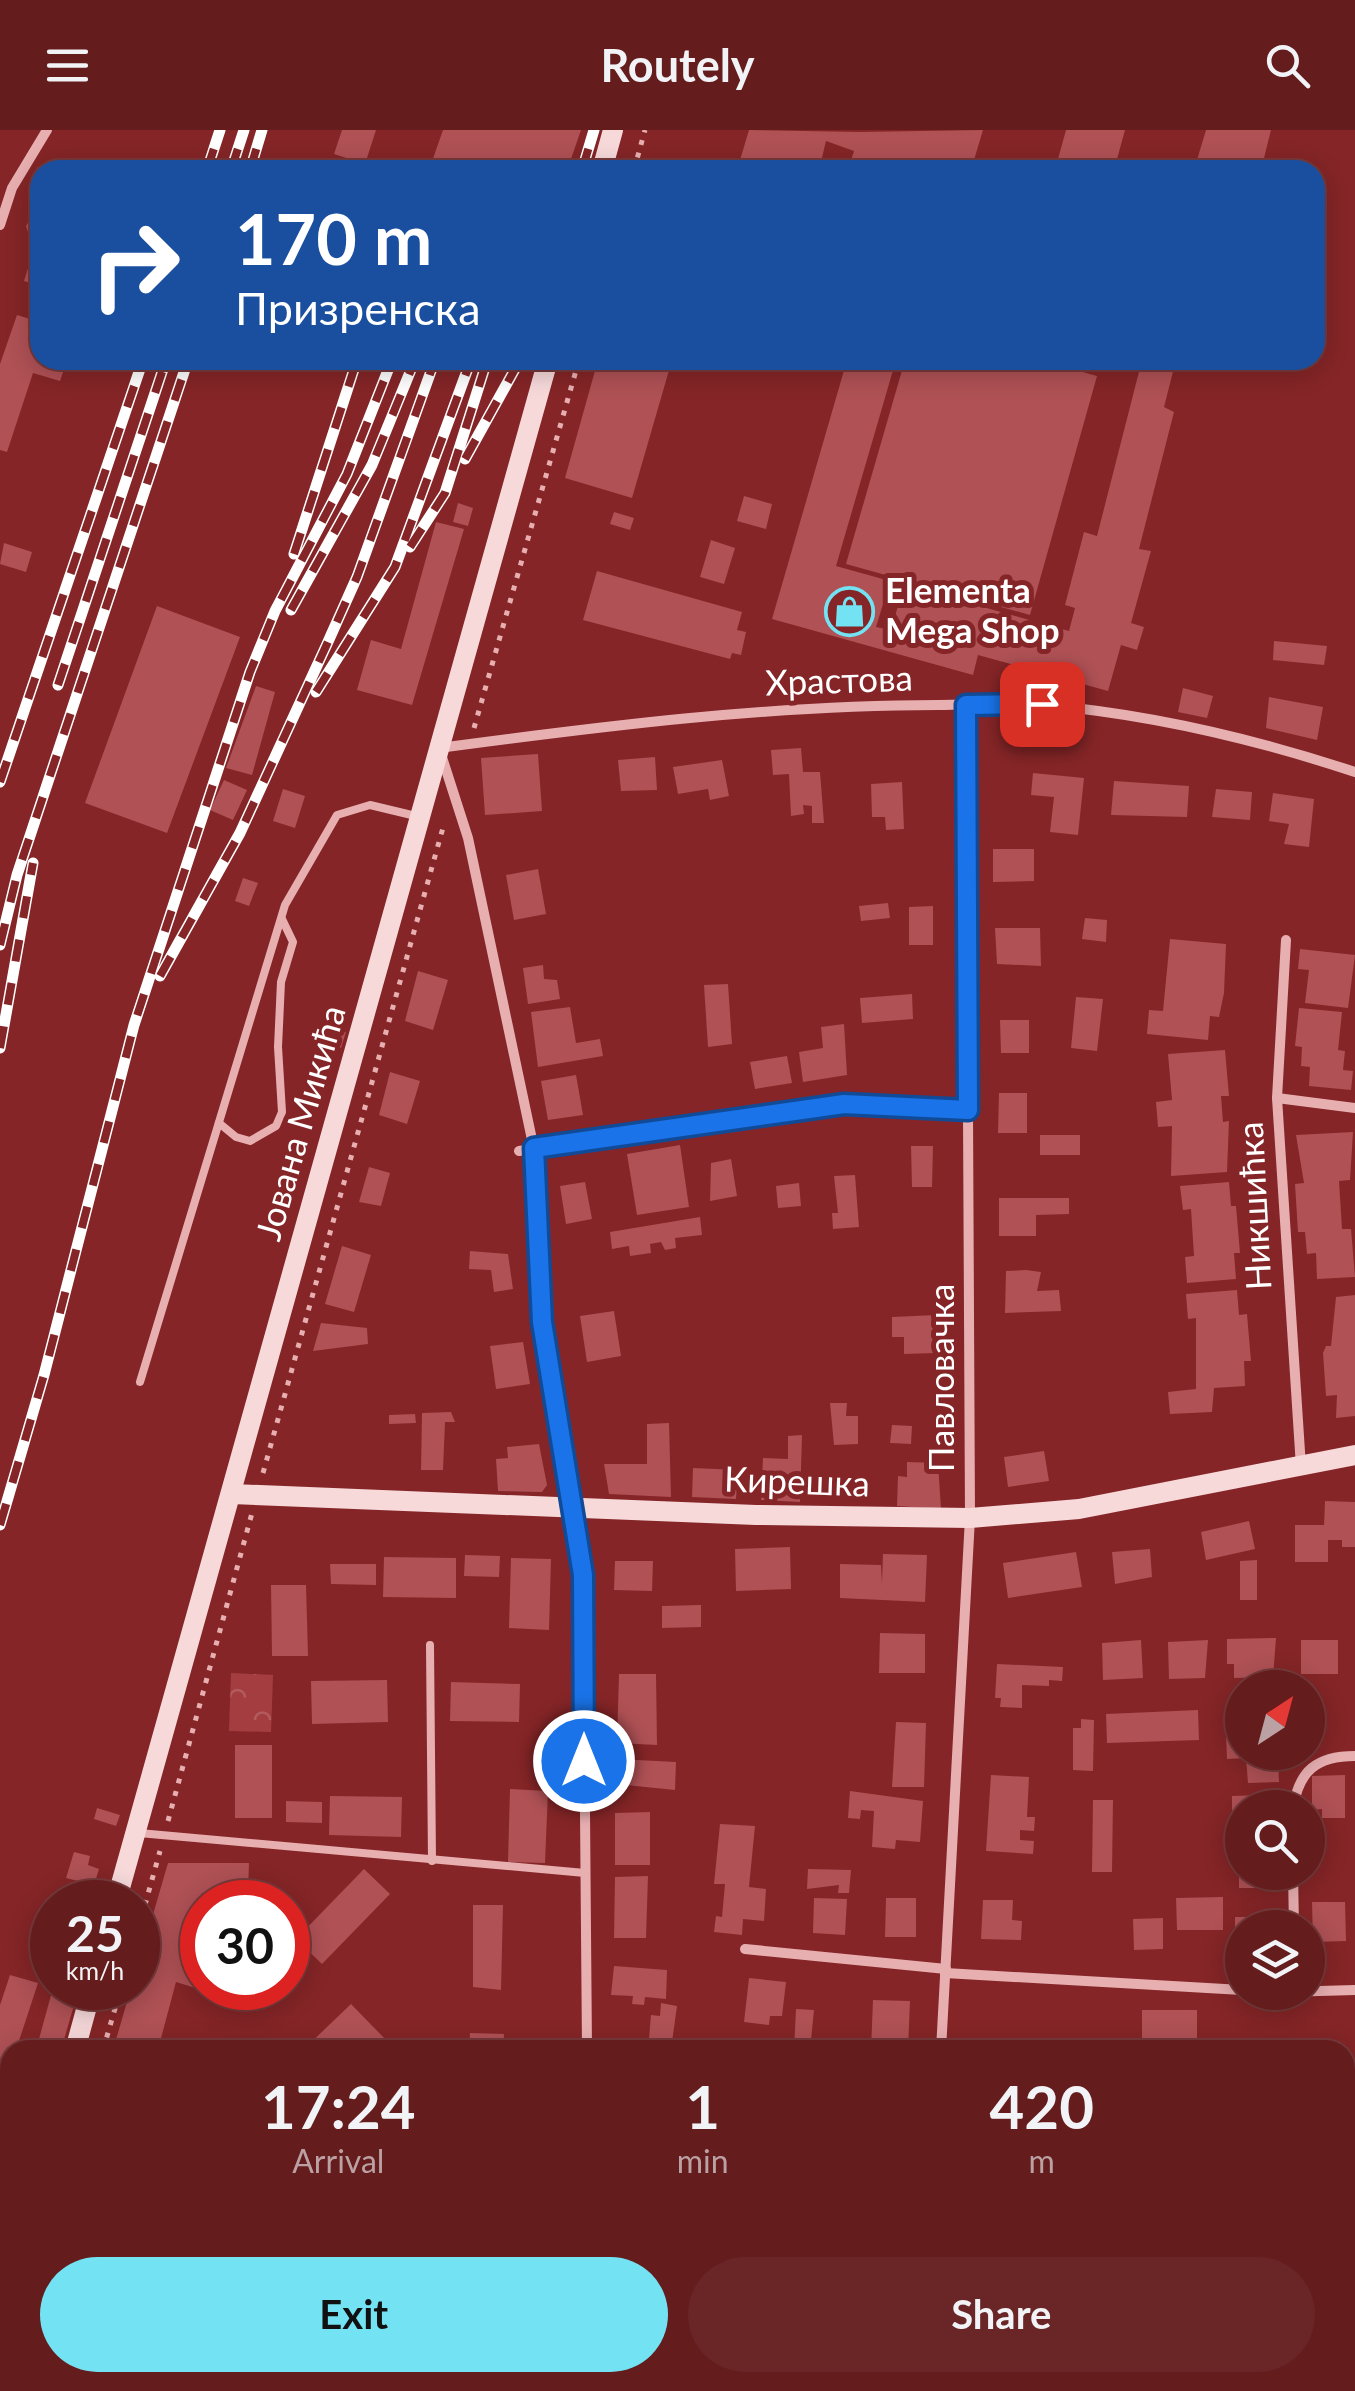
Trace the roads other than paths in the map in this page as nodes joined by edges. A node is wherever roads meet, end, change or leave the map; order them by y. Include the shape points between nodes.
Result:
1 (47, 130) edge
2 (613, 130) edge
3 (605, 160) edge
4 (0, 180) edge
5 (12, 188) junction
6 (1, 218) edge
7 (545, 370) edge
8 (966, 705) junction
9 (439, 748) junction
10 (1355, 772) edge
11 (420, 817) junction
12 (281, 917) junction
13 (1286, 940) dead end
14 (1277, 1098) junction
15 (1355, 1108) edge
16 (968, 1110) junction
17 (219, 1123) junction
18 (534, 1148) junction
19 (518, 1151) dead end
20 (140, 1382) dead end
21 (1355, 1455) edge
22 (1301, 1468) junction
23 (232, 1494) junction
24 (569, 1504) junction
25 (970, 1518) junction
26 (430, 1645) dead end
27 (1355, 1756) edge
28 (1296, 1790) edge
29 (135, 1832) junction
30 (432, 1862) junction
31 (585, 1873) junction
32 (122, 1880) edge
33 (745, 1948) dead end
34 (946, 1971) junction
35 (1225, 1989) edge
36 (1355, 1990) edge
37 (1325, 1992) edge
38 (86, 2010) edge
39 (78, 2040) edge
40 (587, 2040) edge
41 (942, 2040) edge

1 - 5 street
2 - 3 street
4 - 5 street
5 - 6 street
7 - 9 street, Јована Микића
8 - 9 street, Храстова via 728,714
8 - 10 street, Храстова via 1042,704 1132,717 1287,749
8 - 16 street, Павловачка
9 - 11 street, Јована Микића
9 - 18 street via 468,838
11 - 12 lane via 370,804 338,815
11 - 23 street, Јована Микића
12 - 17 lane
12 - 17 lane via 293,942 282,982 282,1112 276,1126 250,1141
13 - 14 street, Никшићка
14 - 15 street
14 - 22 street, Никшићка
16 - 18 street via 844,1104
16 - 25 street, Павловачка
17 - 20 lane
18 - 19 street
18 - 24 street via 542,1322
21 - 22 street, Кирешка
22 - 25 street, Кирешка via 1079,1508
23 - 24 street, Кирешка
23 - 29 street, Јована Микића
24 - 25 street, Кирешка
24 - 31 street via 583,1575
25 - 34 street, Павловачка
26 - 30 lane
27 - 28 street via 1310,1766
29 - 30 lane
29 - 32 street, Јована Микића
30 - 31 lane
31 - 40 street
33 - 34 street
34 - 35 street
34 - 41 street, Павловачка
36 - 37 street
38 - 39 street

